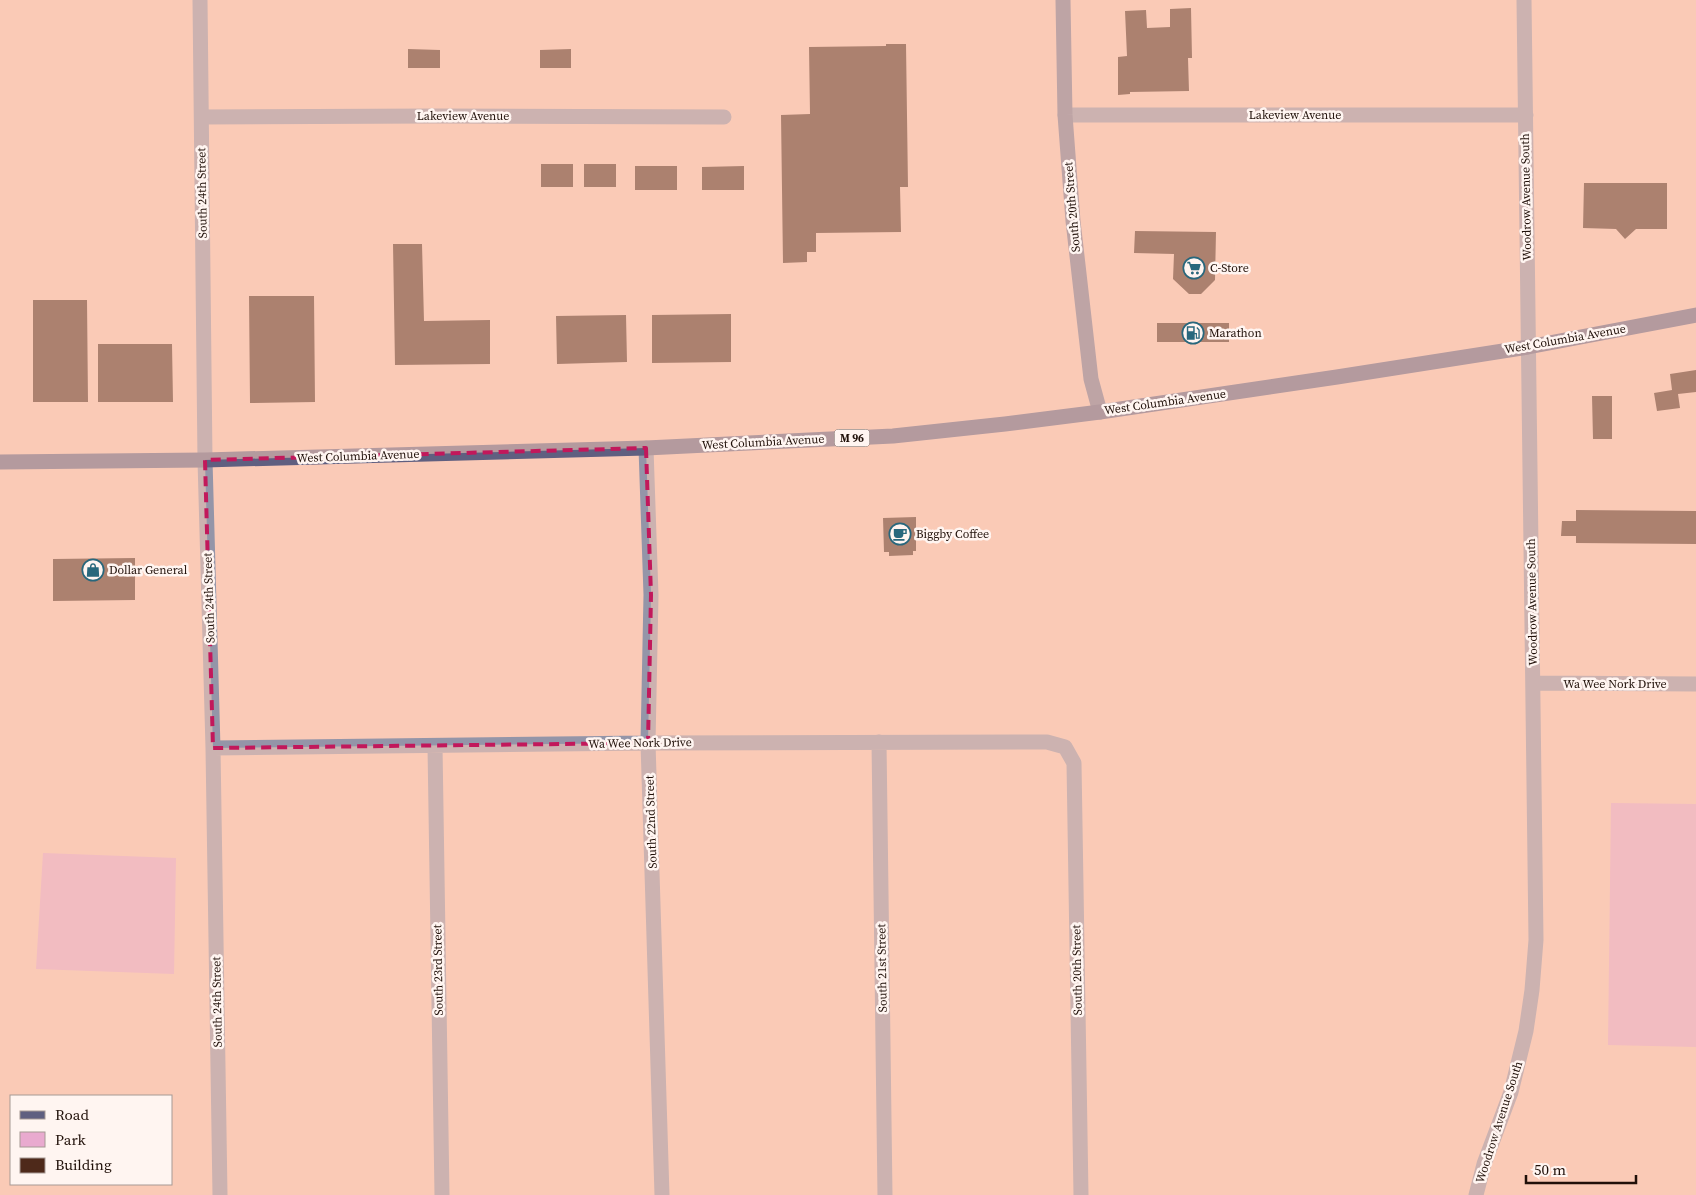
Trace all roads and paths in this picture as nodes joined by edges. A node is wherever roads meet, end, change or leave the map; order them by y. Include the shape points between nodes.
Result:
1 (200, 0) edge
2 (1063, 0) edge
3 (1524, 0) edge
4 (1065, 115) junction
5 (1526, 115) junction
6 (202, 116) junction
7 (724, 117) dead end
8 (1696, 315) edge
9 (1528, 346) junction
10 (1100, 412) junction
11 (646, 448) junction
12 (205, 460) junction
13 (0, 462) edge
14 (1533, 683) junction
15 (1696, 684) edge
16 (879, 742) junction
17 (648, 743) junction
18 (435, 746) junction
19 (1066, 747) joint
20 (214, 748) junction
21 (220, 1195) edge
22 (442, 1195) edge
23 (662, 1195) edge
24 (885, 1195) edge
25 (1081, 1195) edge
26 (1476, 1195) edge

1 - 6 street, South 24th Street
2 - 4 main road, South 20th Street
3 - 5 street, Woodrow Avenue South
4 - 5 street, Lakeview Avenue
4 - 10 main road, South 20th Street via 1091,379
5 - 9 street, Woodrow Avenue South
6 - 7 street, Lakeview Avenue
6 - 12 street, South 24th Street
8 - 9 main road, West Columbia Avenue / M 96
9 - 10 main road, West Columbia Avenue / M 96
9 - 14 street, Woodrow Avenue South
10 - 11 main road, West Columbia Avenue / M 96 via 893,436
11 - 12 main road, West Columbia Avenue / M 96
11 - 17 street, South 22nd Street via 650,596
12 - 13 main road, West Columbia Avenue / M 96
12 - 20 street, South 24th Street
14 - 15 street, Wa Wee Nork Drive
14 - 26 street, Woodrow Avenue South via 1536,940 1532,990 1511,1092
16 - 17 street, Wa Wee Nork Drive
16 - 19 street, Wa Wee Nork Drive via 1047,742
16 - 24 street, South 21st Street
17 - 18 street, Wa Wee Nork Drive
17 - 23 street, South 22nd Street
18 - 20 street, Wa Wee Nork Drive
18 - 22 street, South 23rd Street
19 - 25 street, South 20th Street via 1074,763
20 - 21 street, South 24th Street

